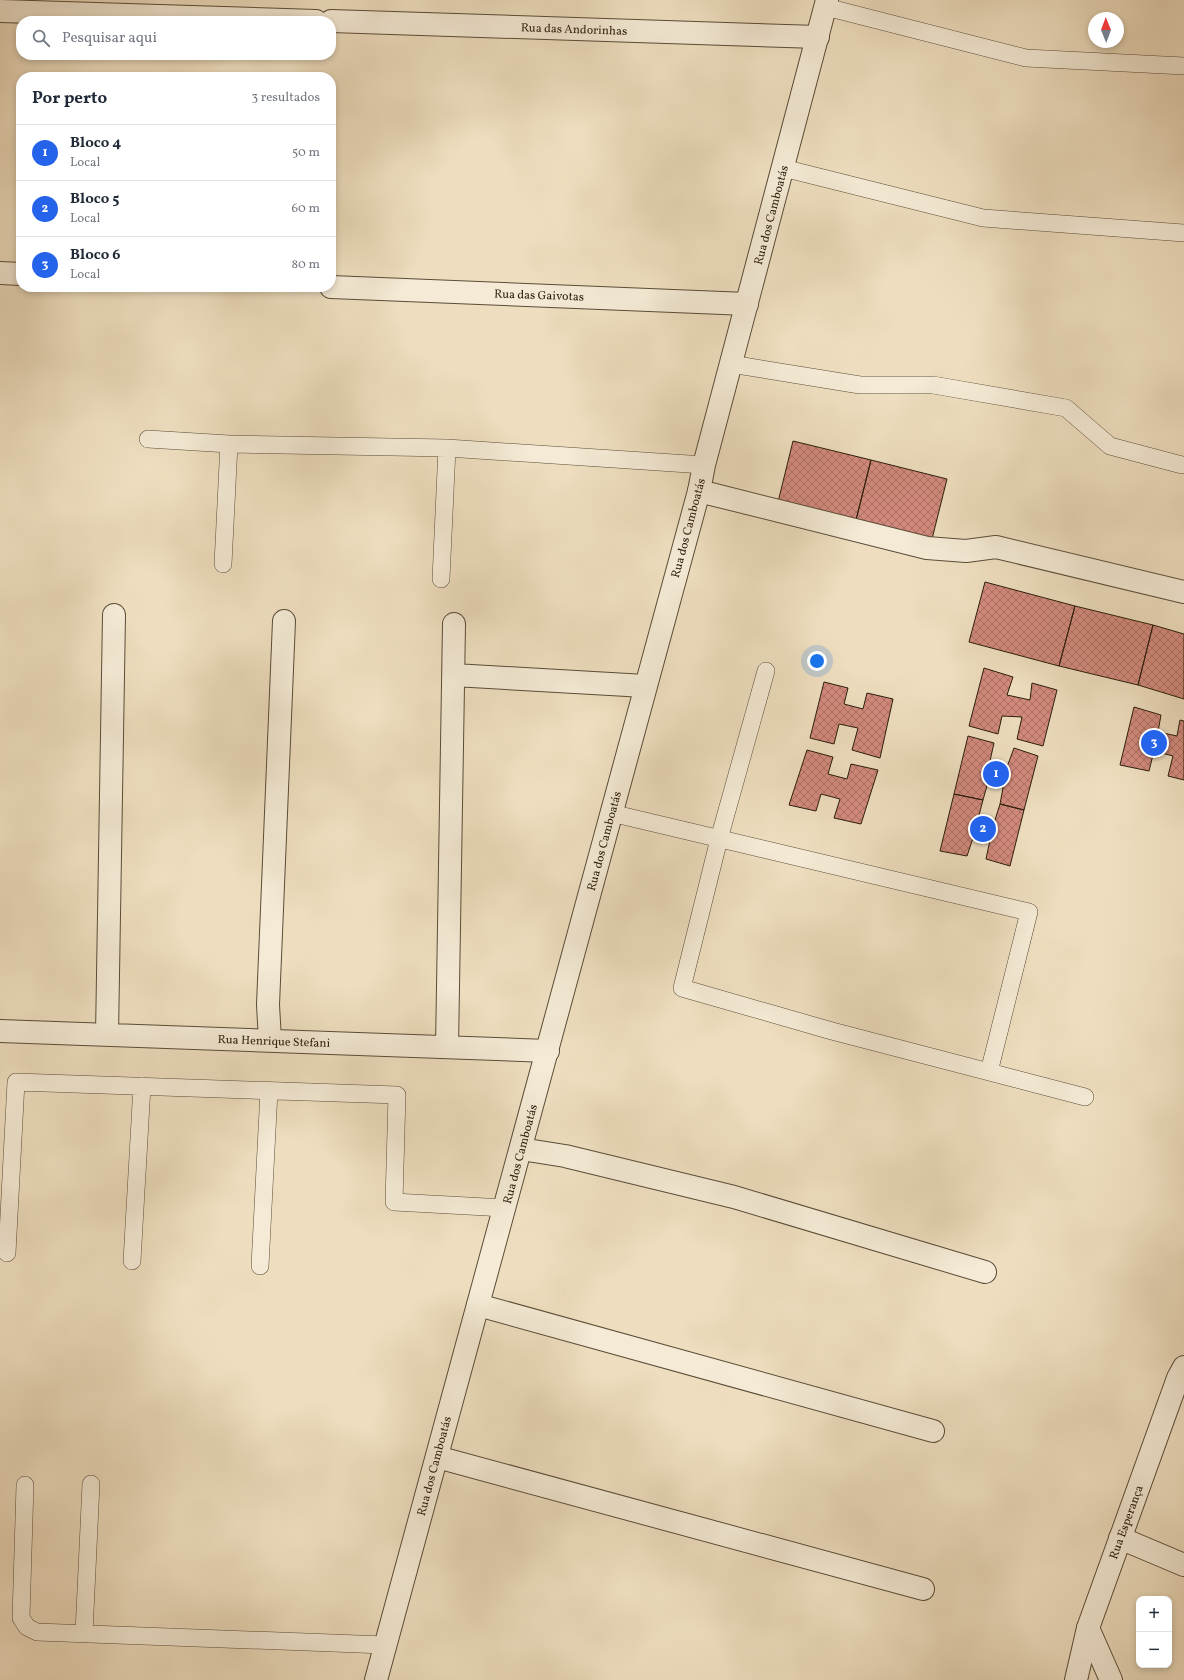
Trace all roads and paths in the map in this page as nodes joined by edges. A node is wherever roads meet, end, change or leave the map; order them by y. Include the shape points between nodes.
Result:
1 (826, 3) edge
2 (0, 11) edge
3 (158, 16) edge
4 (336, 22) edge
5 (818, 37) junction
6 (1184, 66) edge
7 (783, 168) junction
8 (1184, 233) edge
9 (0, 273) edge
10 (16, 274) edge
11 (336, 287) edge
12 (747, 304) junction
13 (731, 364) junction
14 (148, 439) dead end
15 (229, 444) junction
16 (447, 448) junction
17 (704, 465) junction
18 (1182, 465) dead end
19 (699, 491) junction
20 (223, 564) dead end
21 (441, 579) dead end
22 (1184, 592) edge
23 (114, 615) dead end
24 (284, 621) dead end
25 (454, 624) dead end
26 (766, 671) dead end
27 (454, 675) junction
28 (645, 686) junction
29 (611, 813) junction
30 (719, 839) junction
31 (0, 1031) edge
32 (107, 1035) junction
33 (270, 1040) junction
34 (447, 1047) junction
35 (548, 1051) junction
36 (989, 1072) junction
37 (142, 1086) junction
38 (269, 1091) junction
39 (1085, 1097) dead end
40 (521, 1149) junction
41 (505, 1208) junction
42 (7, 1254) dead end
43 (132, 1261) dead end
44 (260, 1266) dead end
45 (985, 1272) dead end
46 (478, 1305) junction
47 (1184, 1367) edge
48 (932, 1431) dead end
49 (437, 1457) junction
50 (91, 1484) dead end
51 (25, 1485) dead end
52 (1120, 1538) junction
53 (1184, 1565) edge
54 (923, 1589) dead end
55 (1088, 1628) junction
56 (84, 1633) junction
57 (385, 1645) junction
58 (376, 1680) edge
59 (1076, 1680) edge
60 (1111, 1680) edge

1 - 5 street, Rua dos Camboatás
1 - 6 lane via 1026,58
2 - 3 street
4 - 5 street, Rua das Andorinhas
5 - 7 street, Rua dos Camboatás
7 - 8 lane via 983,218
7 - 12 street, Rua dos Camboatás
9 - 10 street
11 - 12 street, Rua das Gaivotas
12 - 13 street, Rua dos Camboatás
13 - 17 street, Rua dos Camboatás
13 - 18 lane via 860,385 933,385 1066,408 1110,446
14 - 15 lane
15 - 16 lane
15 - 20 lane
16 - 17 lane
16 - 21 lane
17 - 19 street, Rua dos Camboatás
19 - 22 street via 927,548 966,552 996,547
19 - 28 street, Rua dos Camboatás
23 - 32 street
24 - 33 street via 268,1005
25 - 27 street
26 - 30 lane
27 - 28 street
27 - 34 street
28 - 29 street, Rua dos Camboatás
29 - 30 lane
29 - 35 street, Rua dos Camboatás
30 - 36 lane via 682,988
30 - 36 lane via 1029,912
31 - 32 street, Rua Henrique Stefani
32 - 33 street, Rua Henrique Stefani
33 - 34 street, Rua Henrique Stefani
34 - 35 street, Rua Henrique Stefani
35 - 40 street, Rua dos Camboatás
36 - 39 lane
37 - 38 lane
37 - 42 lane via 16,1082
37 - 43 lane
38 - 41 lane via 397,1095 394,1202
38 - 44 lane
40 - 41 street, Rua dos Camboatás
40 - 45 street via 565,1156 734,1198
41 - 46 street, Rua dos Camboatás
46 - 48 street
46 - 49 street, Rua dos Camboatás
47 - 52 street, Rua Esperança
49 - 54 street
49 - 57 street, Rua dos Camboatás
50 - 56 lane
51 - 56 lane via 21,1618 27,1627 37,1632
52 - 53 street
52 - 55 street, Rua Esperança
55 - 59 street, Rua Esperança
55 - 60 street
56 - 57 lane
57 - 58 street, Rua dos Camboatás

